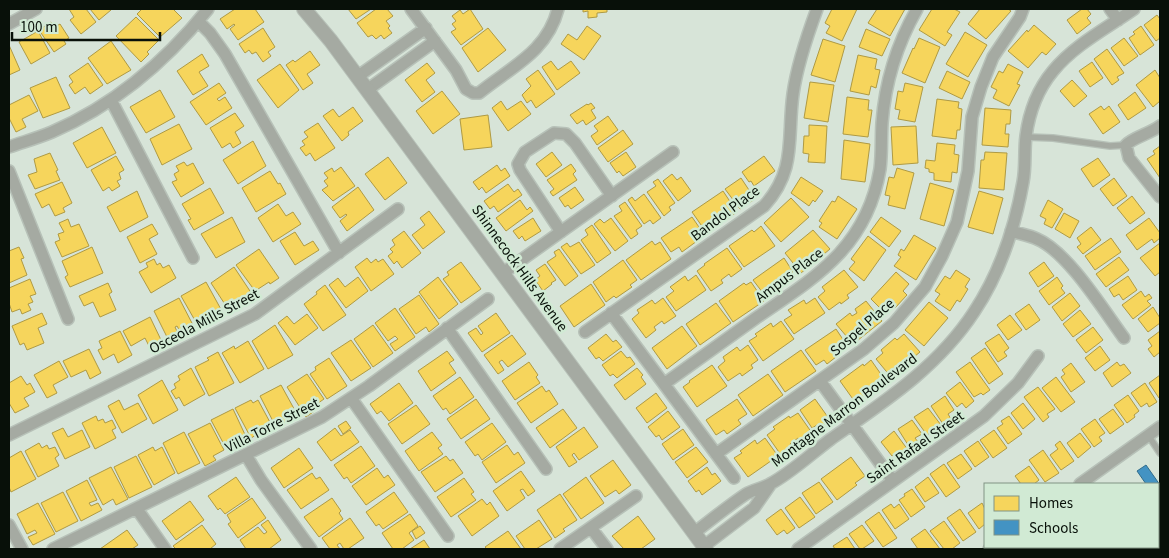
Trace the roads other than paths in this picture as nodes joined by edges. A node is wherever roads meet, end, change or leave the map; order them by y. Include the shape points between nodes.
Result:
1 (36, 9) edge
2 (208, 9) edge
3 (304, 9) edge
4 (411, 9) edge
5 (558, 9) edge
6 (817, 9) edge
7 (917, 9) edge
8 (1023, 9) edge
9 (1110, 9) edge
10 (1134, 9) edge
11 (1118, 20) junction
12 (198, 21) junction
13 (9, 24) edge
14 (426, 28) junction
15 (435, 41) junction
16 (398, 48) junction
17 (407, 61) junction
18 (357, 77) junction
19 (367, 90) junction
20 (111, 100) junction
21 (1160, 126) edge
22 (1026, 137) junction
23 (1126, 144) junction
24 (9, 148) edge
25 (673, 152) dead end
26 (9, 171) edge
27 (612, 196) junction
28 (1160, 197) edge
29 (398, 209) dead end
30 (1011, 231) junction
31 (561, 232) junction
32 (339, 253) junction
33 (192, 258) dead end
34 (504, 273) junction
35 (488, 299) dead end
36 (611, 313) junction
37 (68, 319) dead end
38 (447, 328) junction
39 (585, 332) dead end
40 (1124, 338) dead end
41 (1038, 356) dead end
42 (820, 381) junction
43 (664, 384) junction
44 (351, 398) junction
45 (852, 425) junction
46 (1160, 427) edge
47 (9, 435) edge
48 (1148, 436) junction
49 (1160, 453) edge
50 (716, 454) junction
51 (246, 455) junction
52 (546, 469) dead end
53 (734, 478) dead end
54 (893, 481) junction
55 (1081, 483) edge
56 (770, 485) junction
57 (636, 496) dead end
58 (137, 508) junction
59 (9, 525) edge
60 (591, 528) junction
61 (694, 533) junction
62 (448, 536) dead end
63 (705, 547) edge
64 (22, 549) edge
65 (53, 549) edge
66 (165, 549) edge
67 (311, 549) edge
68 (560, 549) edge
69 (607, 549) edge
70 (798, 549) edge

1 - 13 street
2 - 12 street
3 - 18 street, Shinnecock Hills Avenue
4 - 14 street
5 - 15 street via 539,46 479,93 466,89
6 - 36 street, Bandol Place via 793,94 788,161 781,184 773,196 764,206
7 - 43 street, Ampus Place via 894,60 887,85 876,183 866,214 850,241 815,278
8 - 42 street, Sospel Place via 993,57 978,95 972,117 968,171 961,204 951,237 933,274 894,323
9 - 11 street
10 - 11 street, Montagne Marron Boulevard
11 - 22 street, Montagne Marron Boulevard via 1069,55 1052,72 1032,110
12 - 20 street via 156,65
12 - 32 street via 225,54
14 - 15 street
14 - 16 street
15 - 17 street
16 - 17 lane
16 - 18 street
17 - 19 street
18 - 19 street, Shinnecock Hills Avenue
19 - 34 street, Shinnecock Hills Avenue
20 - 24 street via 53,132
20 - 33 street
21 - 23 street
22 - 23 lane via 1110,146
22 - 30 street, Montagne Marron Boulevard via 1023,180
23 - 28 street via 1129,158
25 - 27 street
26 - 37 street
27 - 31 street
27 - 31 street via 566,134 554,133 525,152 518,164 520,170
29 - 32 street, Osceola Mills Street
30 - 40 street via 1037,239 1056,251
30 - 45 street, Montagne Marron Boulevard via 993,278 961,331 920,374
31 - 34 street
32 - 47 street, Osceola Mills Street via 254,314
34 - 61 street, Shinnecock Hills Avenue
35 - 38 street, Villa Torre Street
36 - 39 street, Bandol Place
36 - 43 street
38 - 44 street, Villa Torre Street
38 - 52 street
41 - 54 street, Saint Rafael Street via 1018,383 984,416
42 - 45 street
42 - 50 street, Sospel Place
43 - 50 street
44 - 51 street, Villa Torre Street via 322,417
44 - 62 street
45 - 54 street
45 - 56 street, Montagne Marron Boulevard
46 - 48 street
48 - 49 lane
48 - 55 street
50 - 53 street
51 - 58 street, Villa Torre Street
51 - 67 street
54 - 70 street, Saint Rafael Street
56 - 61 street, Montagne Marron Boulevard via 747,494
56 - 63 street, Montagne Marron Boulevard via 754,508
57 - 60 street
58 - 65 street, Villa Torre Street
58 - 66 street
59 - 64 street
60 - 68 street
60 - 69 street
61 - 63 street, Shinnecock Hills Avenue

